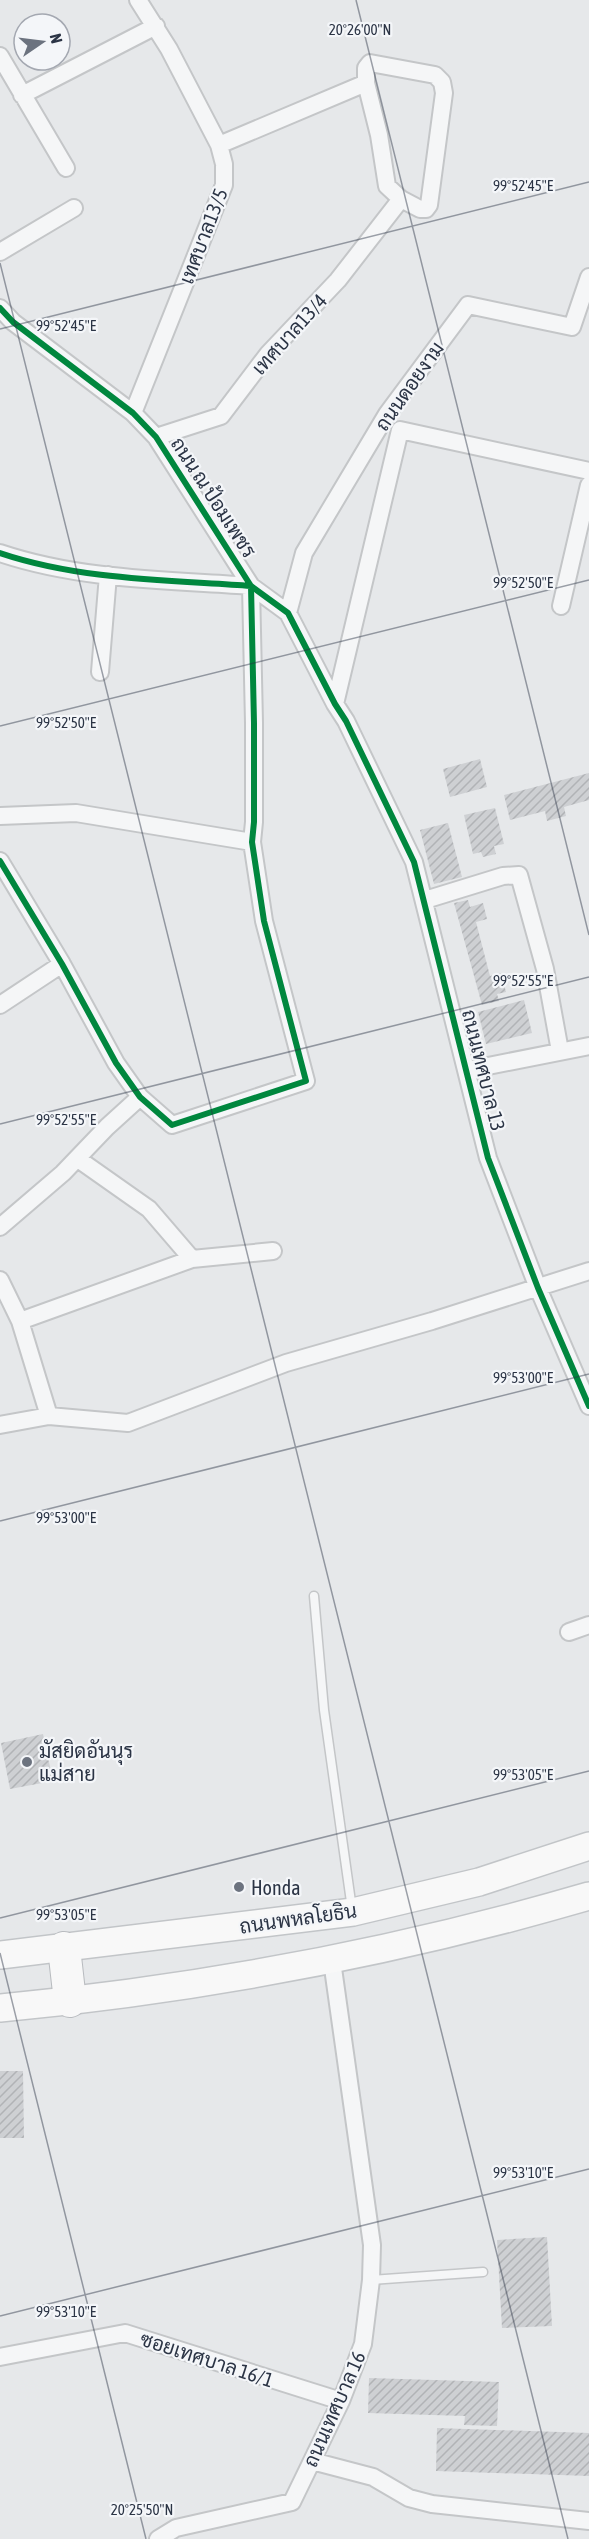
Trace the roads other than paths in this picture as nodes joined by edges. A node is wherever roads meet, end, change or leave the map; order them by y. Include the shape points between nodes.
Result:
1 (138, 0) edge
2 (156, 26) junction
3 (0, 56) edge
4 (366, 82) junction
5 (22, 95) junction
6 (219, 145) junction
7 (66, 168) dead end
8 (401, 199) junction
9 (74, 208) dead end
10 (0, 252) edge
11 (589, 277) edge
12 (0, 308) edge
13 (133, 413) junction
14 (156, 437) junction
15 (589, 471) edge
16 (589, 485) edge
17 (0, 553) edge
18 (108, 575) junction
19 (251, 586) junction
20 (561, 606) dead end
21 (288, 613) junction
22 (99, 672) dead end
23 (335, 704) junction
24 (0, 816) edge
25 (252, 842) junction
26 (1, 865) edge
27 (425, 900) junction
28 (62, 964) junction
29 (0, 1005) edge
30 (589, 1046) edge
31 (560, 1051) junction
32 (468, 1070) junction
33 (140, 1097) junction
34 (78, 1159) junction
35 (0, 1227) edge
36 (273, 1251) dead end
37 (192, 1260) junction
38 (589, 1271) edge
39 (0, 1280) edge
40 (538, 1288) junction
41 (20, 1321) junction
42 (589, 1406) edge
43 (49, 1416) junction
44 (0, 1425) edge
45 (314, 1596) dead end
46 (589, 1625) edge
47 (569, 1632) dead end
48 (589, 1846) edge
49 (589, 1896) edge
50 (353, 1912) junction
51 (64, 1948) junction
52 (0, 1955) edge
53 (332, 1961) junction
54 (70, 2001) junction
55 (0, 2008) edge
56 (483, 2272) dead end
57 (371, 2280) junction
58 (0, 2357) edge
59 (341, 2401) junction
60 (312, 2461) junction
61 (589, 2521) edge
62 (158, 2539) edge

1 - 2 street, เทศบาล13/5
2 - 5 street
2 - 6 street, เทศบาล13/5
3 - 5 street
4 - 6 street
4 - 8 street via 387,186
4 - 8 street via 366,68 375,63 435,75 442,82 444,93 429,205 420,209
5 - 7 street
6 - 13 street, เทศบาล13/5 via 224,185
8 - 14 street, เทศบาล13/4 via 338,280 268,354 221,416
9 - 10 street
11 - 21 street, ถนนดอยงาม via 572,327 468,305 387,414 304,553
12 - 13 street, ถนน ณ ป้อมเพชร
13 - 14 street, ถนน ณ ป้อมเพชร
14 - 19 street, ถนน ณ ป้อมเพชร
15 - 23 street via 400,430
16 - 20 street
17 - 18 street via 24,561
18 - 19 street
18 - 22 street
19 - 21 street, ถนน ณ ป้อมเพชร
19 - 25 street
21 - 23 street, ถนนเทศบาล 13
23 - 27 street, ถนนเทศบาล 13 via 414,862
24 - 25 street via 76,813
25 - 33 street via 264,921 306,1081 172,1125
26 - 28 street
27 - 31 street via 503,876 519,875 545,969
27 - 32 street, ถนนเทศบาล 13
28 - 29 street
28 - 33 street via 116,1063
30 - 31 street
31 - 32 street
32 - 40 street, ถนนเทศบาล 13 via 488,1158
33 - 34 street
34 - 35 street
34 - 37 street via 149,1209
36 - 37 street
37 - 41 street
38 - 40 street
39 - 41 street
40 - 42 street, ถนนเทศบาล 13
40 - 43 street via 286,1363 128,1423
41 - 43 street
43 - 44 street
45 - 50 lane via 324,1710
46 - 47 street
48 - 50 main road, ถนนพหลโยธิน via 479,1882
49 - 53 main road via 494,1924
50 - 51 main road, ถนนพหลโยธิน
51 - 52 main road, ถนนพหลโยธิน
51 - 54 highway
53 - 54 main road
53 - 57 street, ถนนเทศบาล 16 via 372,2245
54 - 55 main road
56 - 57 lane
57 - 59 street, ถนนเทศบาล 16 via 363,2344
58 - 59 street, ซอยเทศบาล 16/1 via 125,2332
59 - 60 street, ถนนเทศบาล 16
60 - 61 street via 373,2477 409,2498 432,2504
60 - 62 street, ถนนเทศบาล 16 via 292,2502 176,2528

